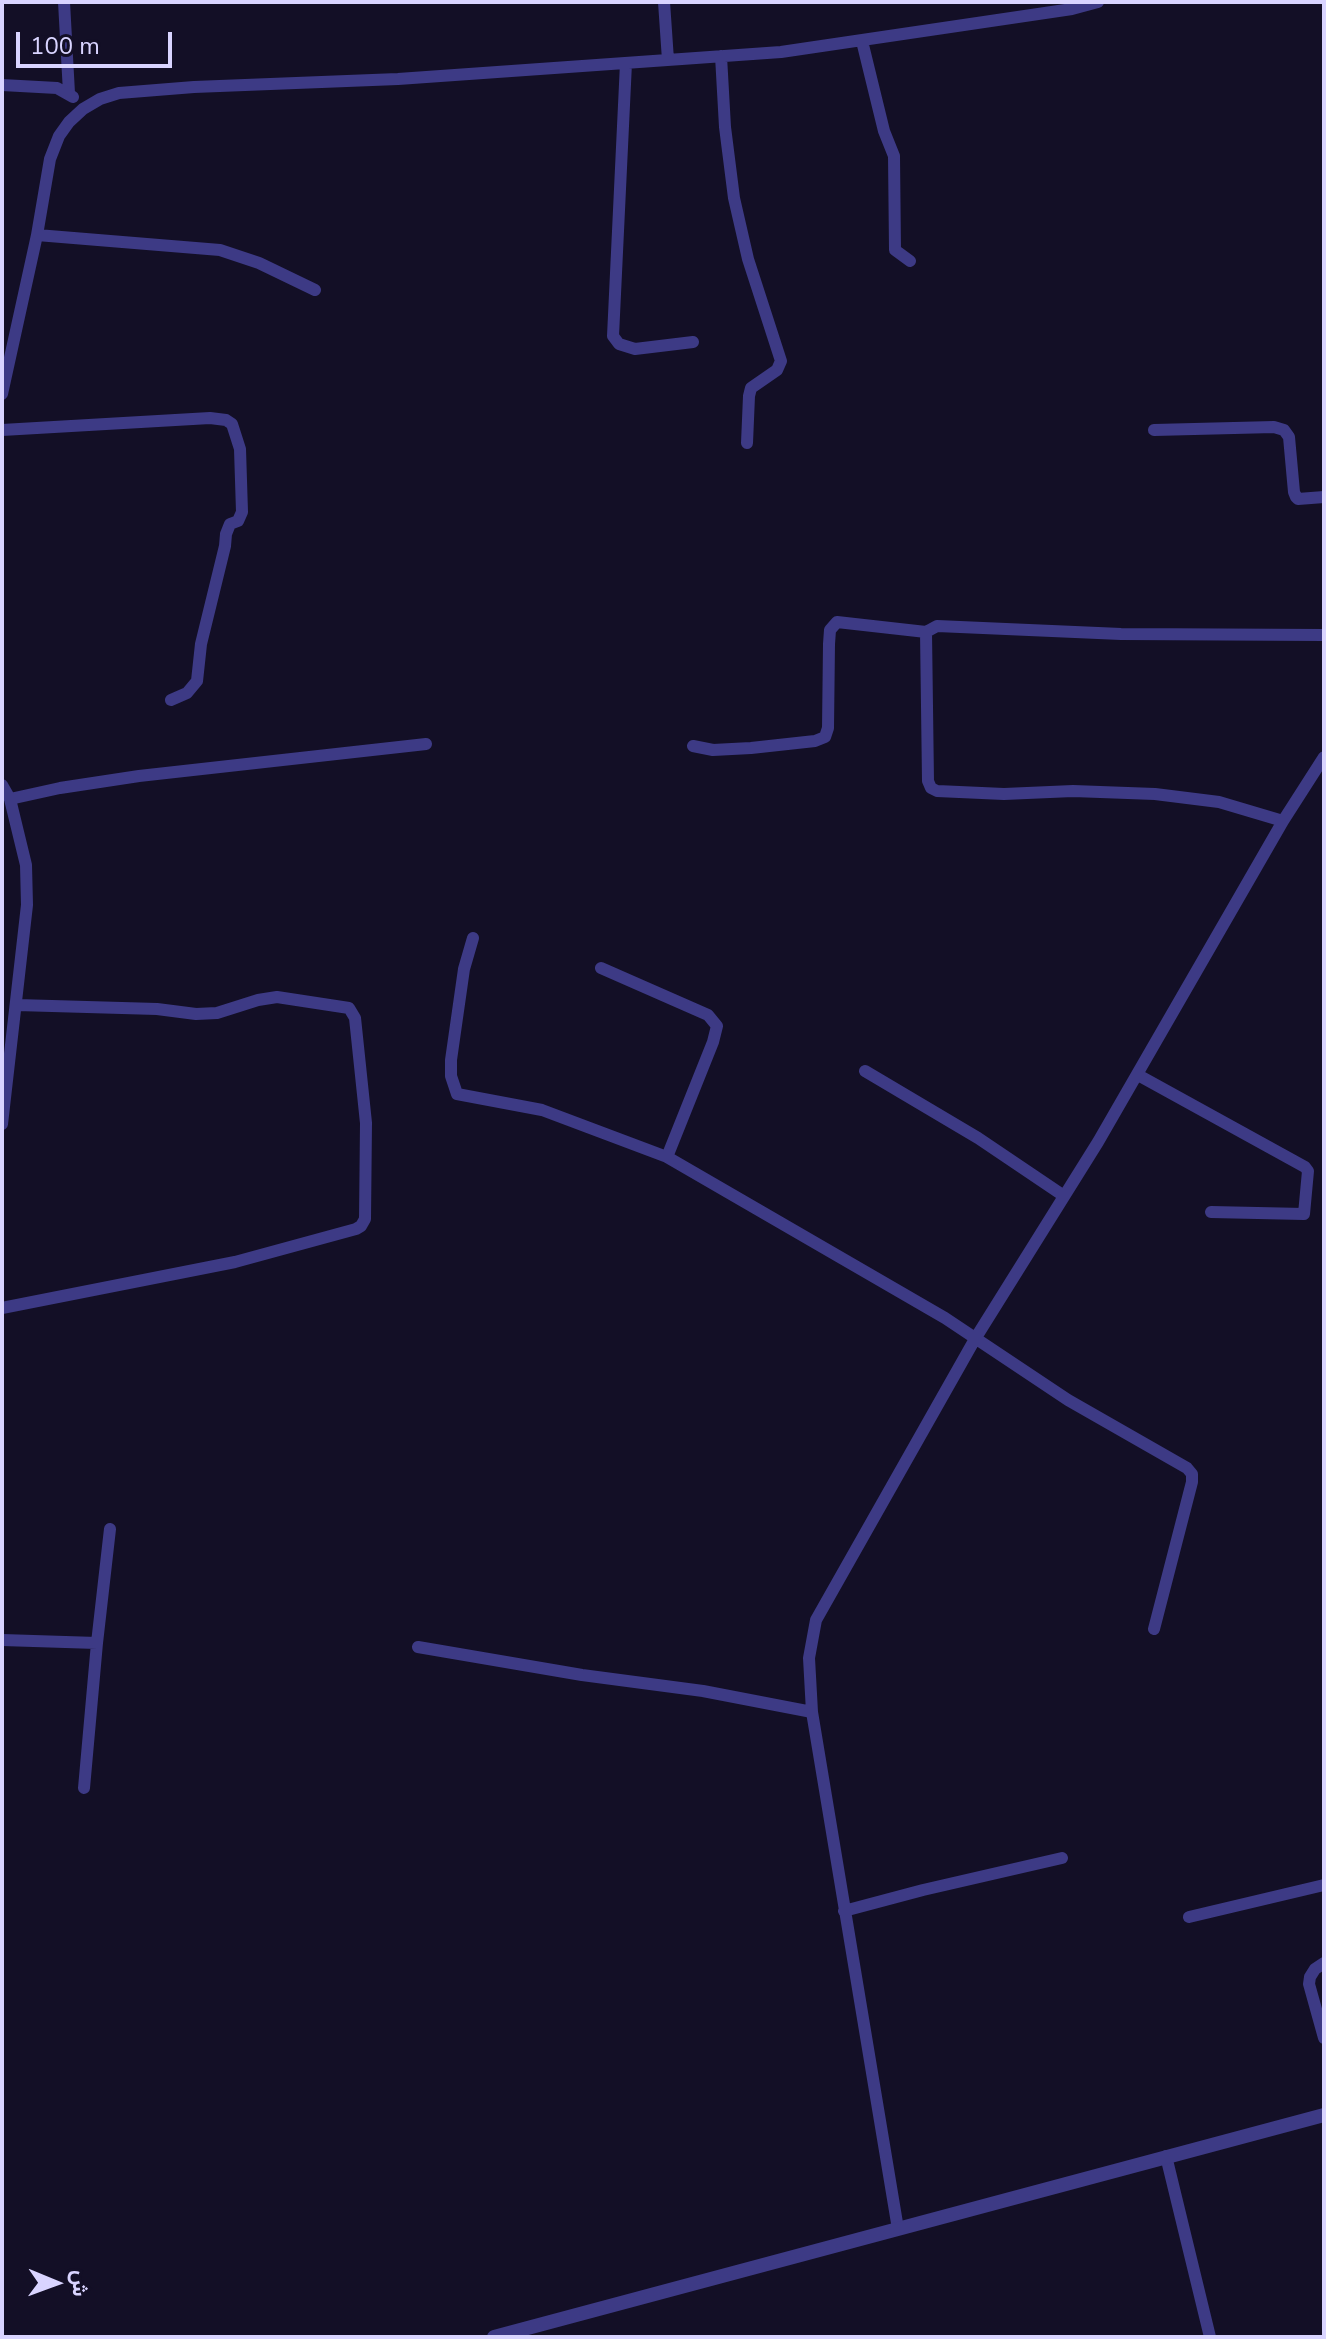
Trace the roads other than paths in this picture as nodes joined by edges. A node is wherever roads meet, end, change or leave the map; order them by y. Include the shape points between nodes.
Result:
1 (64, 2) edge
2 (664, 2) edge
3 (1098, 2) edge
4 (862, 41) junction
5 (721, 56) junction
6 (668, 60) junction
7 (626, 63) junction
8 (2, 85) edge
9 (69, 93) junction
10 (83, 109) junction
11 (37, 235) junction
12 (910, 261) dead end
13 (315, 290) dead end
14 (2, 321) edge
15 (17, 321) junction
16 (693, 342) dead end
17 (2, 394) edge
18 (2, 430) edge
19 (1154, 430) dead end
20 (747, 443) dead end
21 (1324, 497) edge
22 (926, 632) junction
23 (1324, 635) edge
24 (171, 700) dead end
25 (426, 744) dead end
26 (693, 746) dead end
27 (1324, 757) edge
28 (2, 785) edge
29 (10, 799) junction
30 (1283, 821) junction
31 (473, 938) dead end
32 (601, 968) dead end
33 (17, 1005) junction
34 (865, 1071) dead end
35 (1138, 1075) junction
36 (2, 1124) edge
37 (667, 1157) junction
38 (1064, 1196) junction
39 (1211, 1212) dead end
40 (2, 1308) edge
41 (975, 1339) junction
42 (110, 1529) dead end
43 (1154, 1629) dead end
44 (2, 1640) edge
45 (97, 1643) junction
46 (418, 1647) dead end
47 (812, 1712) junction
48 (84, 1788) dead end
49 (1062, 1858) dead end
50 (1324, 1885) edge
51 (844, 1911) junction
52 (1189, 1917) dead end
53 (1324, 1963) edge
54 (1324, 2038) edge
55 (1324, 2115) edge
56 (1166, 2156) junction
57 (898, 2229) junction
58 (494, 2337) edge
59 (1210, 2337) edge

1 - 9 street
2 - 6 street
3 - 4 street
4 - 5 street
4 - 12 street via 894,156 895,250
5 - 6 street
5 - 20 street via 734,198 781,361 777,370 751,388
6 - 7 street
7 - 10 street via 119,93
7 - 16 street via 613,336 635,349
8 - 9 street
9 - 10 street
10 - 11 street via 59,136 50,159
11 - 13 street via 220,250
11 - 15 street
14 - 15 street
15 - 17 street
18 - 24 street via 210,418 232,424 240,449 242,512 226,534 197,681
19 - 21 street via 1284,430 1296,497
22 - 23 street via 937,626
22 - 26 street via 834,623 828,728 821,739 724,750
22 - 30 street via 931,788 1004,794 1155,794 1219,802
25 - 29 street via 139,776
27 - 30 street
28 - 29 street
29 - 33 street via 26,865
30 - 35 street
31 - 37 street via 452,1051 457,1094 542,1110
32 - 37 street via 708,1015 717,1026
33 - 36 street
33 - 40 street via 196,1014 277,997 349,1008 355,1018 366,1123 365,1219 356,1229 249,1258
34 - 38 street
35 - 38 street
35 - 39 street via 1308,1171 1304,1214
37 - 41 street
38 - 41 street
41 - 43 street via 1192,1474
41 - 47 street via 816,1620 809,1658
42 - 45 street
44 - 45 street
45 - 48 street
46 - 47 street
47 - 51 street
49 - 51 street
50 - 52 street
51 - 57 street
53 - 54 street via 1309,1984
55 - 56 street
56 - 57 street
56 - 59 street
57 - 58 street

